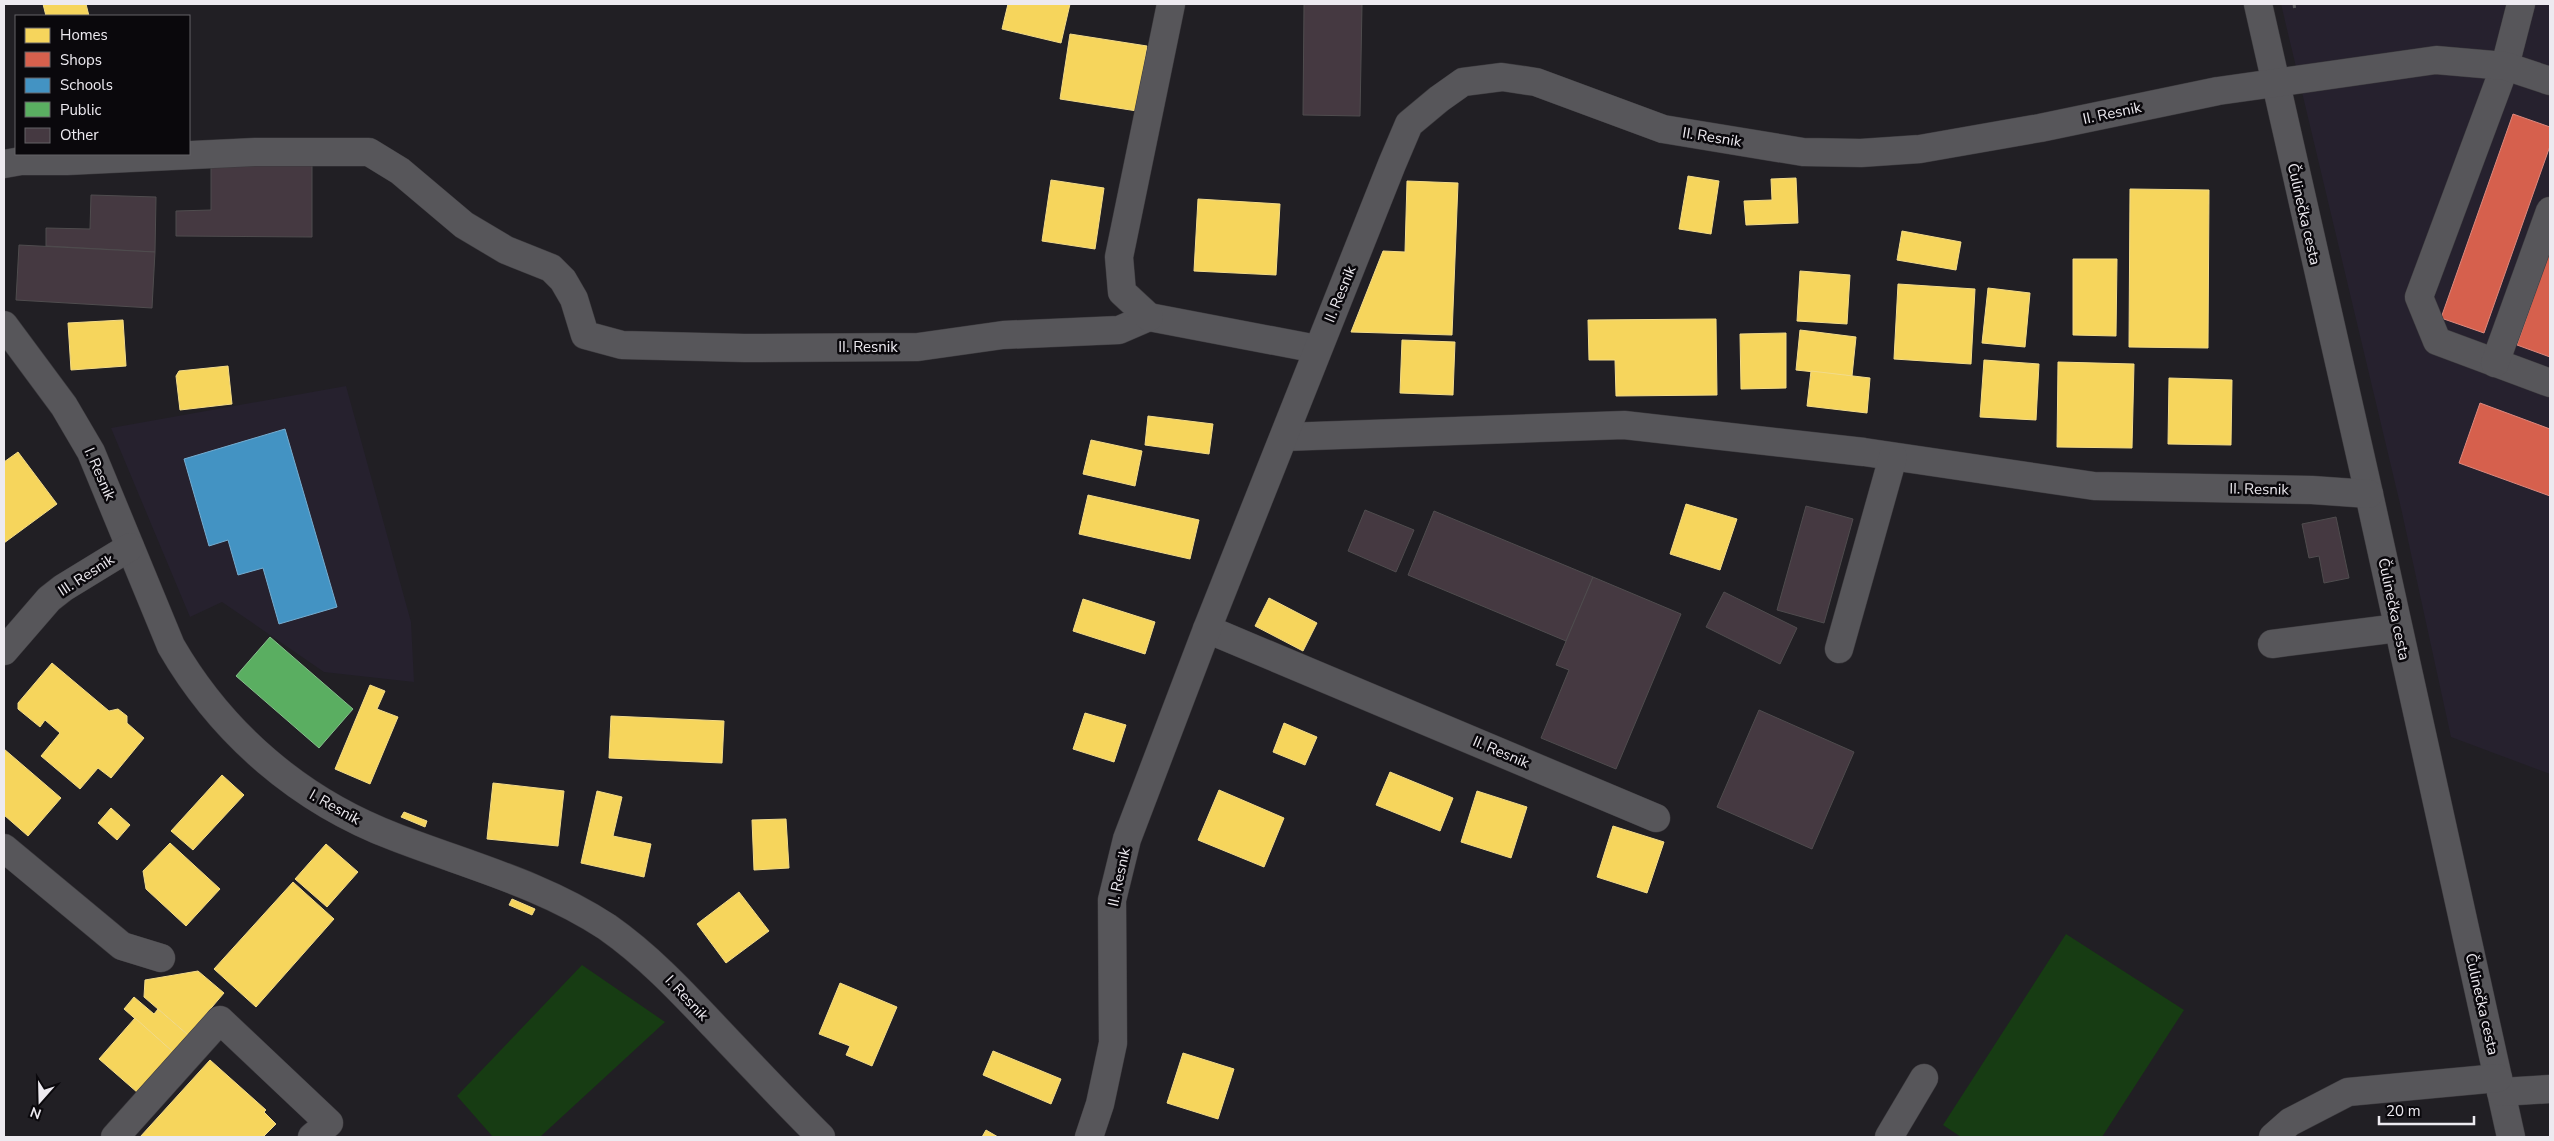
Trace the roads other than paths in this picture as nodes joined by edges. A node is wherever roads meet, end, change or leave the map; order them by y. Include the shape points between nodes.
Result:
1 (1172, 4) edge
2 (2258, 4) edge
3 (2521, 4) edge
4 (2505, 66) junction
5 (2550, 81) edge
6 (2274, 82) junction
7 (4, 164) edge
8 (2550, 210) edge
9 (1149, 317) junction
10 (4, 325) edge
11 (1318, 349) junction
12 (2495, 363) junction
13 (2550, 383) edge
14 (1284, 437) junction
15 (1893, 457) junction
16 (2369, 494) junction
17 (130, 546) junction
18 (2398, 628) junction
19 (1207, 629) junction
20 (2272, 644) dead end
21 (1839, 649) dead end
22 (4, 651) edge
23 (1656, 818) dead end
24 (4, 848) edge
25 (161, 958) dead end
26 (1924, 1078) dead end
27 (2500, 1085) junction
28 (2550, 1088) edge
29 (115, 1137) edge
30 (312, 1137) edge
31 (821, 1137) edge
32 (1088, 1137) edge
33 (1889, 1137) edge
34 (2273, 1137) edge
35 (2511, 1137) edge

1 - 9 street via 1119,257 1122,292
2 - 6 street, Čulinečka cesta
3 - 4 street
4 - 5 street
4 - 6 street via 2436,60
4 - 12 street via 2419,297 2436,341
6 - 11 street, II. Resnik via 1920,150 1861,153 1803,152 1663,129 1536,82 1502,77 1464,82 1409,124
6 - 16 street, Čulinečka cesta
7 - 9 street, II. Resnik via 255,152 369,152 400,170 464,226 506,250 551,268 574,299 585,335 622,345 918,347 1003,335 1118,330
8 - 12 street
9 - 11 street
10 - 17 street, I. Resnik via 64,406 92,452
11 - 14 street, II. Resnik
12 - 13 street
14 - 15 street, II. Resnik via 1624,425
14 - 19 street, II. Resnik
15 - 16 street, II. Resnik via 2094,486 2320,490
15 - 21 street
16 - 18 street, Čulinečka cesta
17 - 22 street, III. Resnik via 63,588
17 - 31 street, I. Resnik via 171,646 188,676 228,726 256,753 320,800 356,820 531,886 607,927 660,968
18 - 20 street
18 - 27 street, Čulinečka cesta
19 - 23 street, II. Resnik
19 - 32 street, II. Resnik via 1127,839 1112,900 1113,1043 1100,1104
24 - 25 street via 122,946
26 - 33 street
27 - 28 street
27 - 34 street via 2348,1092 2290,1122
27 - 35 street, Čulinečka cesta
29 - 30 street via 220,1020 329,1123

